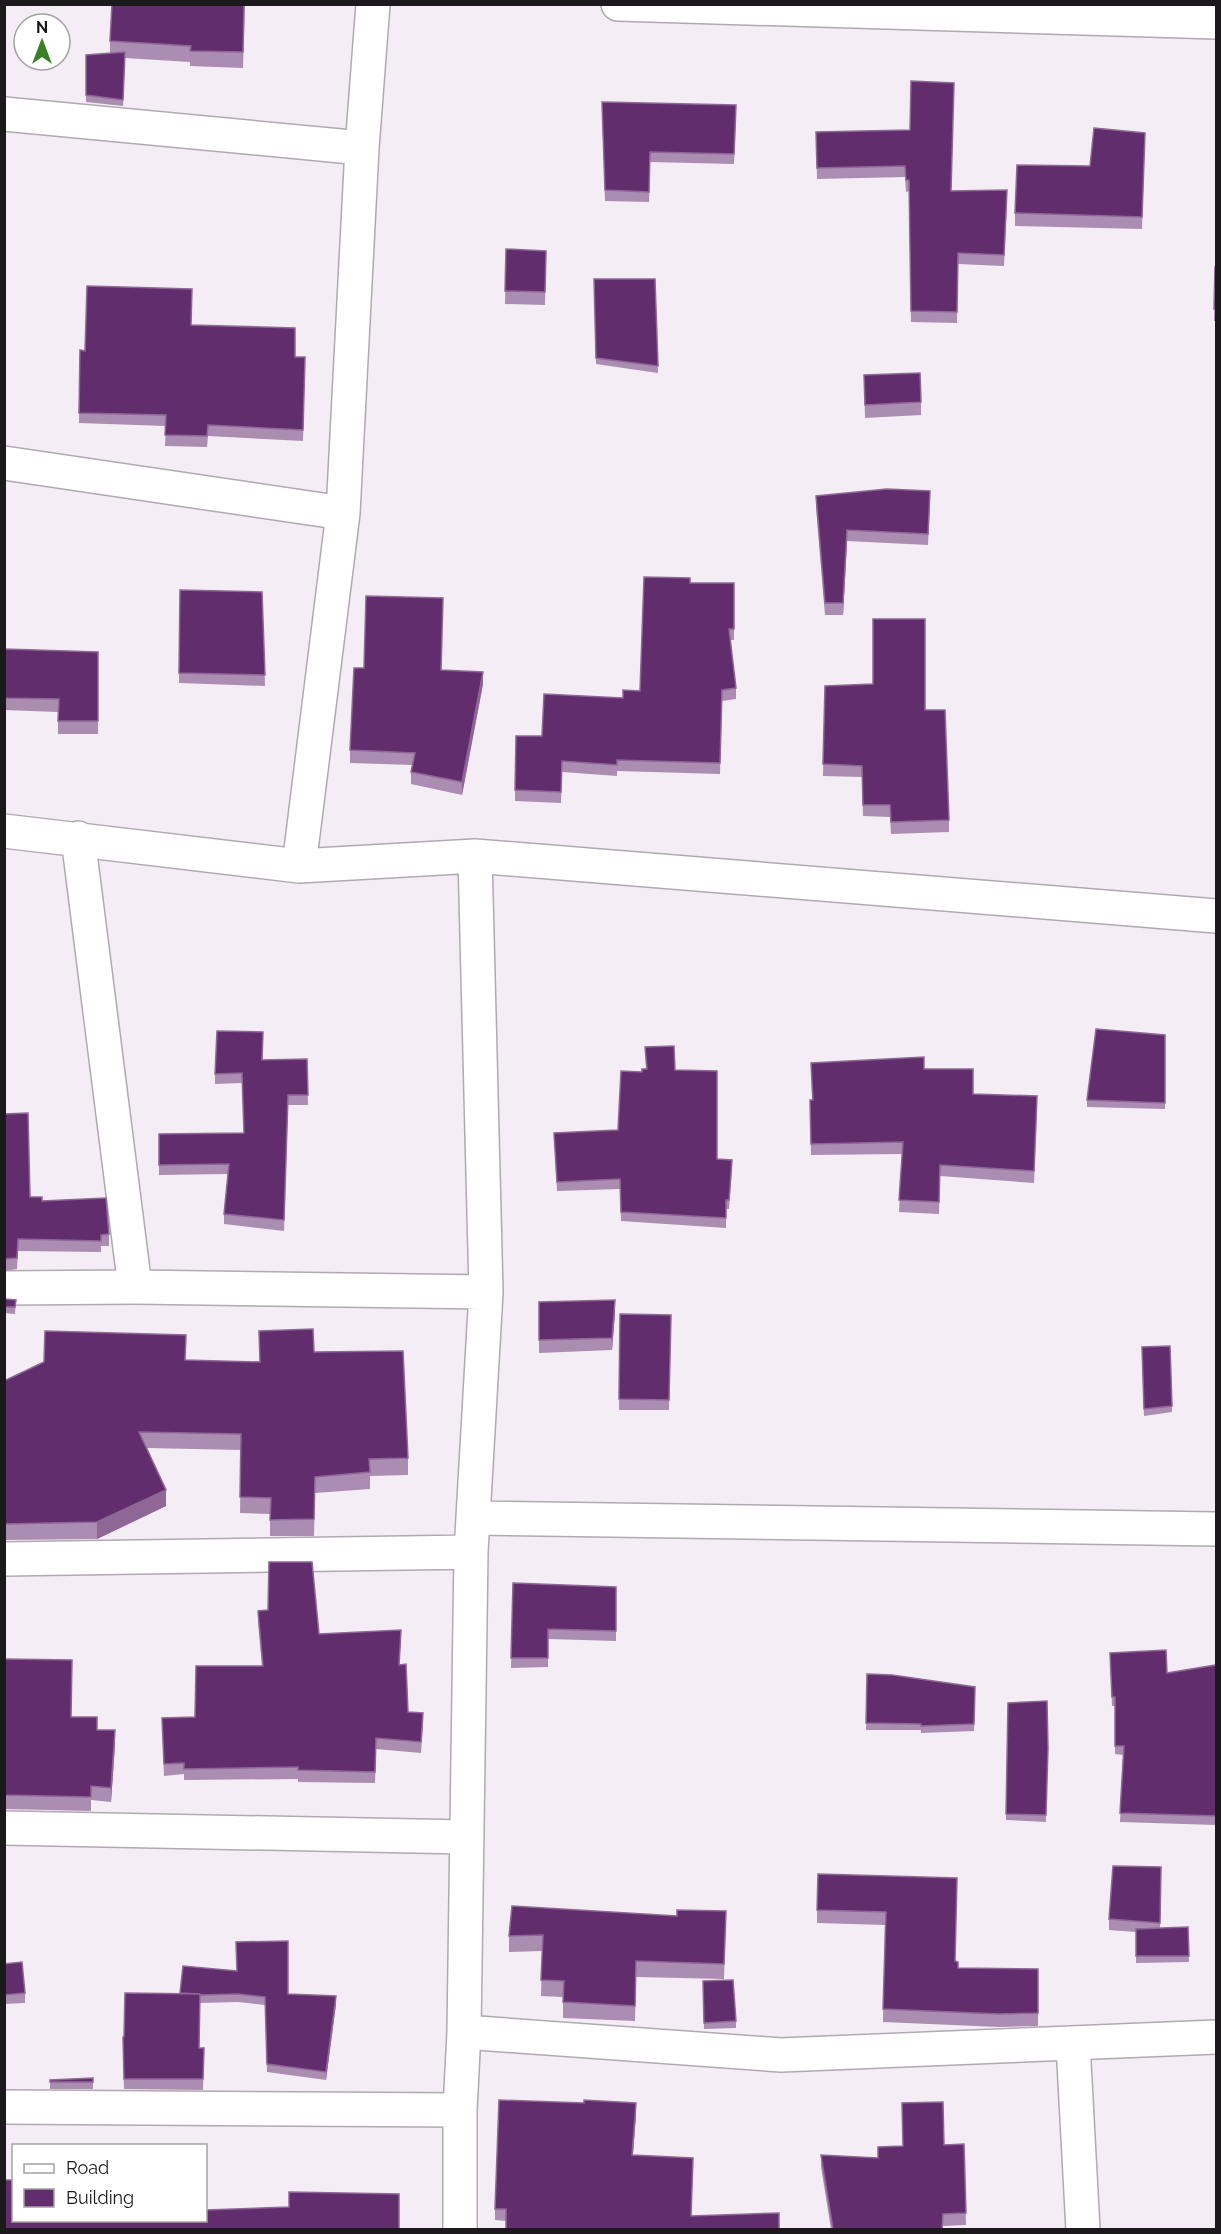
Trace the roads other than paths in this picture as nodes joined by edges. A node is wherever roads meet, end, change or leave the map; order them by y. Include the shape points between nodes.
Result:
1 (373, 4) edge
2 (618, 4) edge
3 (1216, 22) edge
4 (4, 114) edge
5 (362, 148) junction
6 (4, 463) edge
7 (343, 513) junction
8 (4, 831) edge
9 (78, 838) junction
10 (475, 856) junction
11 (299, 866) junction
12 (1216, 916) edge
13 (135, 1287) junction
14 (4, 1288) edge
15 (486, 1292) junction
16 (473, 1518) junction
17 (1216, 1530) edge
18 (471, 1552) junction
19 (4, 1559) edge
20 (4, 1828) edge
21 (466, 1837) junction
22 (464, 2032) junction
23 (1216, 2037) edge
24 (1073, 2044) junction
25 (4, 2107) edge
26 (460, 2110) junction
27 (460, 2229) edge
28 (1083, 2229) edge

1 - 5 street
2 - 3 street
4 - 5 street
5 - 7 street
6 - 7 street
7 - 11 street
8 - 9 street
9 - 11 street
9 - 13 street
10 - 11 street
10 - 12 street
10 - 15 street
13 - 14 street
13 - 15 street
15 - 16 street
16 - 17 street
16 - 18 street
18 - 19 street
18 - 21 street
20 - 21 street
21 - 22 street
22 - 24 street via 781,2055
22 - 26 street
23 - 24 street
24 - 28 street
25 - 26 street
26 - 27 street

